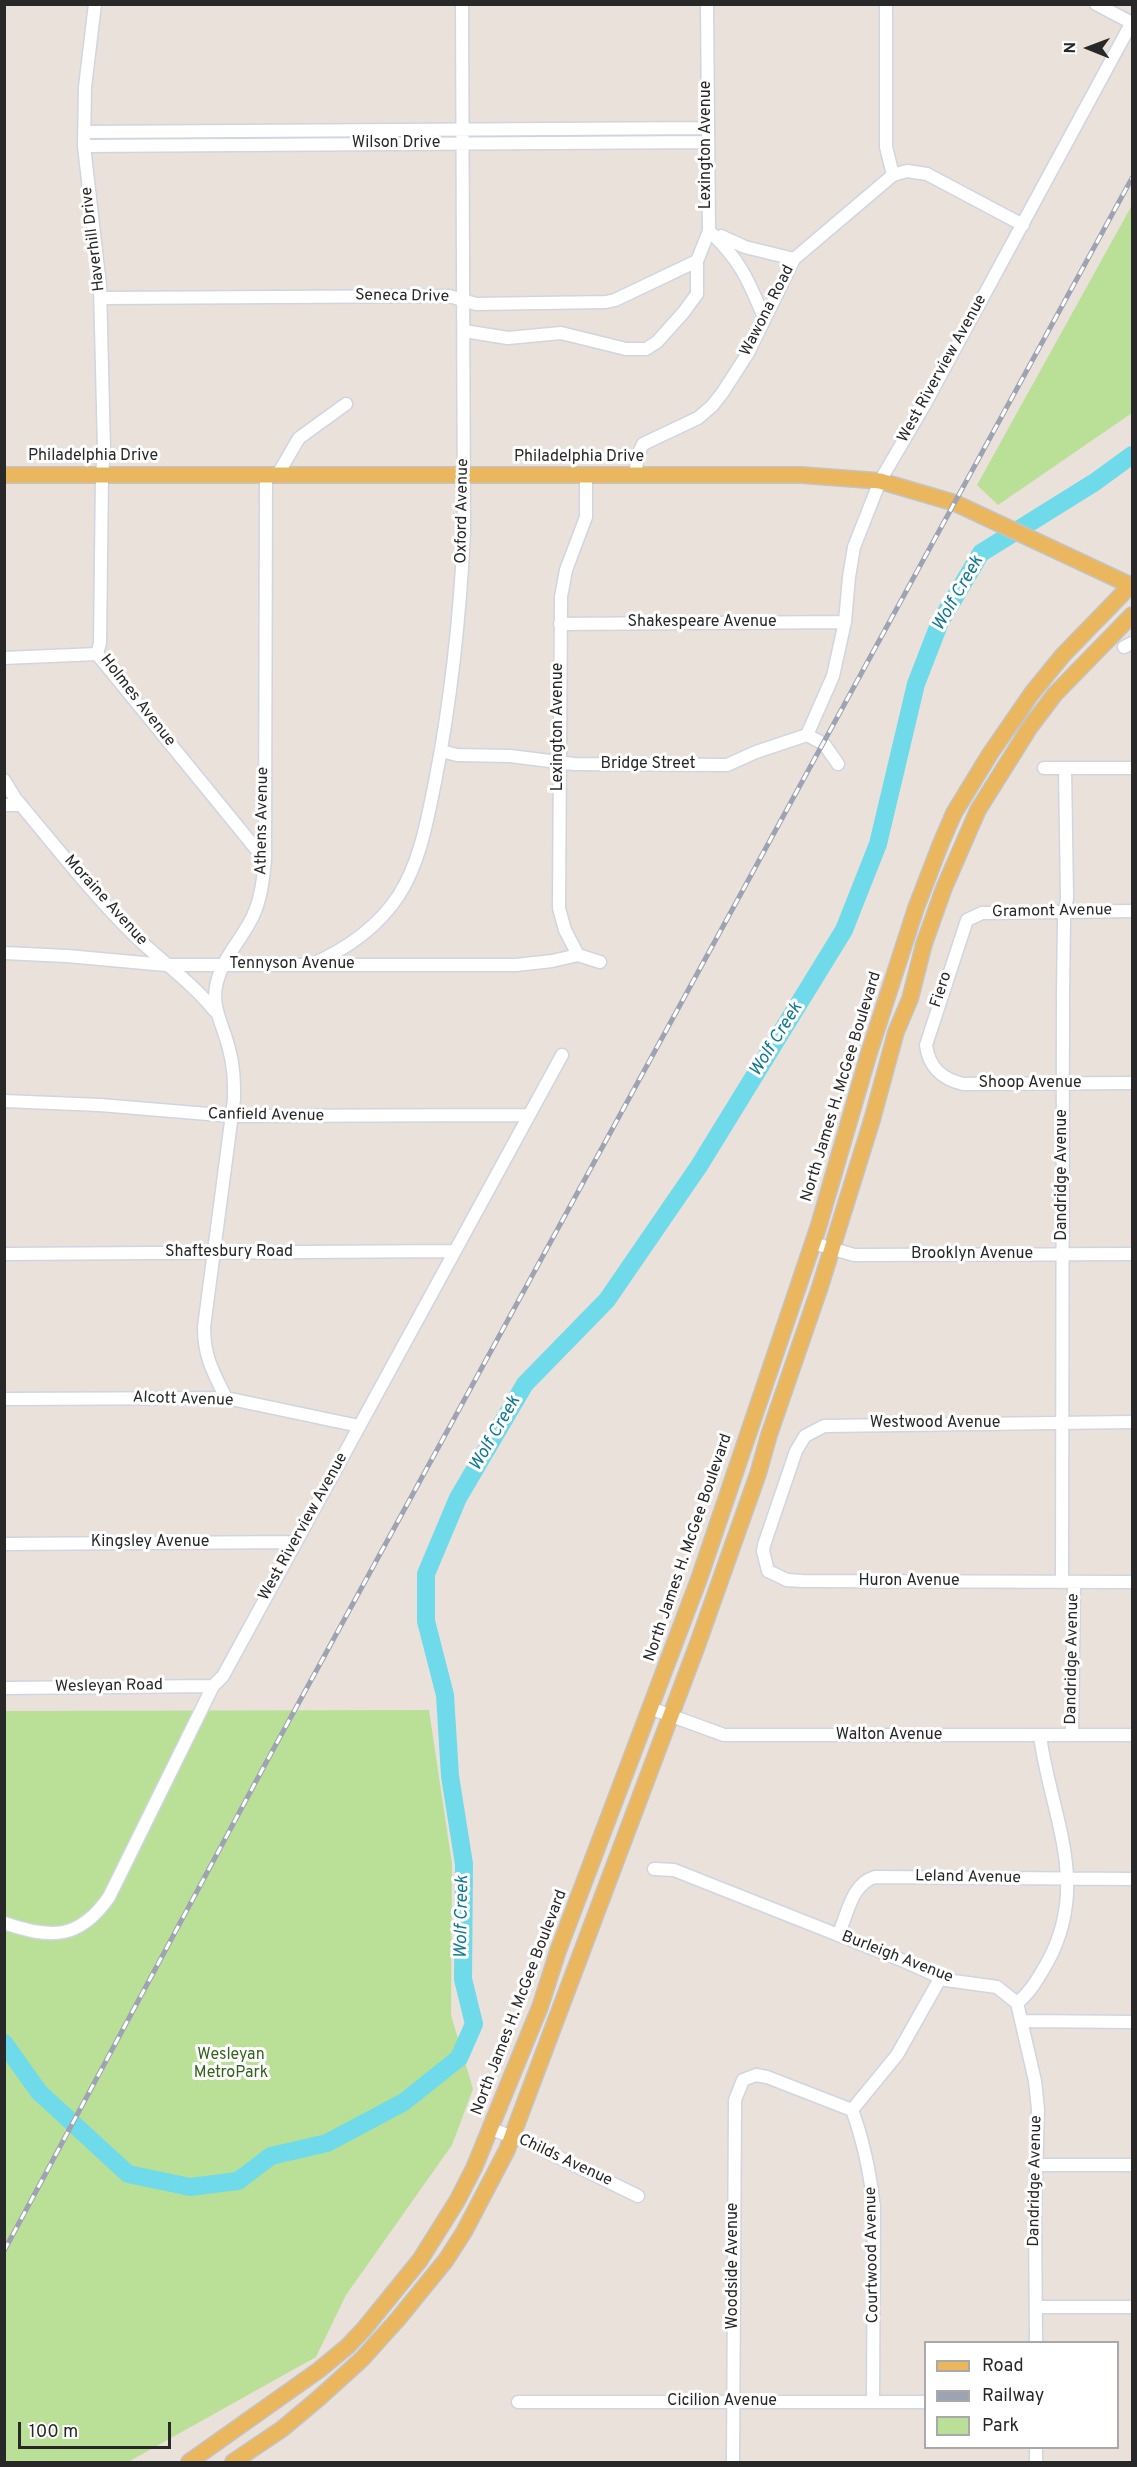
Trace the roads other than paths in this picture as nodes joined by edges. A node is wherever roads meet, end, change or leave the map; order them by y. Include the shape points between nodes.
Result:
1 (95, 4) edge
2 (462, 4) edge
3 (707, 4) edge
4 (886, 4) edge
5 (1096, 4) edge
6 (1132, 22) edge
7 (707, 128) junction
8 (463, 129) junction
9 (84, 132) junction
10 (707, 142) junction
11 (463, 144) junction
12 (84, 146) junction
13 (893, 175) junction
14 (1023, 225) junction
15 (709, 231) junction
16 (794, 259) junction
17 (697, 261) junction
18 (100, 298) junction
19 (464, 300) junction
20 (764, 318) junction
21 (464, 331) junction
22 (346, 404) dead end
23 (272, 474) junction
24 (4, 475) edge
25 (102, 475) junction
26 (464, 476) junction
27 (586, 476) junction
28 (635, 476) junction
29 (880, 481) junction
30 (1132, 585) edge
31 (1132, 615) edge
32 (845, 622) junction
33 (560, 624) junction
34 (97, 654) junction
35 (4, 658) edge
36 (807, 735) junction
37 (441, 752) junction
38 (559, 762) junction
39 (838, 764) dead end
40 (1044, 768) dead end
41 (1065, 768) junction
42 (1132, 768) edge
43 (4, 780) edge
44 (4, 805) edge
45 (20, 805) junction
46 (265, 860) junction
47 (1132, 911) edge
48 (1065, 912) junction
49 (972, 916) joint
50 (4, 953) edge
51 (578, 955) junction
52 (600, 962) dead end
53 (224, 964) junction
54 (166, 965) junction
55 (310, 965) junction
56 (216, 1011) junction
57 (562, 1055) dead end
58 (934, 1067) joint
59 (1132, 1083) edge
60 (1064, 1084) junction
61 (4, 1101) edge
62 (529, 1115) junction
63 (232, 1116) junction
64 (813, 1243) junction
65 (831, 1249) junction
66 (454, 1251) junction
67 (214, 1253) junction
68 (4, 1254) edge
69 (1063, 1254) junction
70 (1132, 1254) edge
71 (226, 1398) junction
72 (4, 1399) edge
73 (1132, 1422) edge
74 (1062, 1423) junction
75 (359, 1426) junction
76 (781, 1495) joint
77 (296, 1542) junction
78 (4, 1544) edge
79 (1068, 1582) junction
80 (1132, 1582) edge
81 (213, 1686) junction
82 (4, 1688) edge
83 (650, 1708) junction
84 (670, 1716) junction
85 (1072, 1735) junction
86 (1132, 1735) edge
87 (1040, 1736) junction
88 (654, 1869) dead end
89 (1069, 1879) junction
90 (1132, 1879) edge
91 (4, 1923) edge
92 (838, 1935) junction
93 (942, 1977) junction
94 (1017, 2003) junction
95 (1022, 2021) junction
96 (1132, 2022) edge
97 (852, 2110) junction
98 (491, 2129) junction
99 (512, 2136) junction
100 (1037, 2165) junction
101 (1132, 2165) edge
102 (638, 2196) dead end
103 (1036, 2307) junction
104 (1132, 2307) edge
105 (1036, 2341) edge
106 (518, 2402) dead end
107 (733, 2402) junction
108 (873, 2402) junction
109 (924, 2402) edge
110 (189, 2463) edge
111 (233, 2463) edge
112 (733, 2463) edge

1 - 9 street, Haverhill Drive
2 - 8 street, Oxford Avenue
3 - 7 street, Lexington Avenue
4 - 13 street via 886,147
5 - 6 street
6 - 14 street, West Riverview Avenue
7 - 8 street, Wilson Drive
7 - 10 street, Lexington Avenue
8 - 9 street, Wilson Drive
8 - 11 street, Oxford Avenue
9 - 12 street, Haverhill Drive
10 - 11 street, Wilson Drive
10 - 15 street, Lexington Avenue
11 - 12 street, Wilson Drive
11 - 19 street, Oxford Avenue
12 - 18 street, Haverhill Drive
13 - 14 street via 907,171 927,174
13 - 16 street, Wawona Road
14 - 29 street, West Riverview Avenue
15 - 16 street, Lexington Avenue via 745,247
15 - 17 street
15 - 20 street via 740,265
16 - 20 street, Wawona Road
17 - 19 street, Seneca Drive via 606,302 476,304
17 - 21 street via 697,294 657,342 646,349 626,349 561,333 508,338
18 - 19 street, Seneca Drive via 448,296
18 - 25 street, Haverhill Drive
19 - 21 street, Oxford Avenue
20 - 28 street, Wawona Road via 748,353 712,406 682,427 643,444
21 - 26 street, Oxford Avenue
22 - 23 street via 299,438
23 - 25 main road, Philadelphia Drive
23 - 26 main road, Philadelphia Drive
23 - 46 street, Athens Avenue
24 - 25 main road, Philadelphia Drive
25 - 34 street, Holmes Avenue
26 - 27 main road, Philadelphia Drive
26 - 37 street, Oxford Avenue via 460,606
27 - 28 main road, Philadelphia Drive
27 - 33 street, Lexington Avenue via 586,517 566,570
28 - 29 main road, Philadelphia Drive via 801,474
29 - 30 main road, Philadelphia Drive via 955,503
29 - 32 street, West Riverview Avenue via 854,547
30 - 64 main road, North James H. McGee Boulevard via 1032,693 954,813 916,908
31 - 65 main road via 1055,694 1024,735 978,810 929,928
32 - 33 street, Shakespeare Avenue
32 - 36 street, West Riverview Avenue via 833,676
33 - 38 street, Lexington Avenue
34 - 35 street
34 - 46 street, Holmes Avenue
36 - 38 street, Bridge Street via 727,765
36 - 39 street via 824,744
37 - 38 street, Bridge Street
37 - 55 street, Oxford Avenue via 419,852 399,895 379,919 336,954
38 - 51 street, Lexington Avenue via 559,908
40 - 41 street
41 - 42 street
41 - 48 street, Dandridge Avenue
43 - 45 street, Moraine Avenue
44 - 45 street
45 - 54 street, Moraine Avenue via 131,932
46 - 53 street, Athens Avenue via 252,918
47 - 48 street, Gramont Avenue
48 - 49 street, Gramont Avenue via 982,912
48 - 60 street, Dandridge Avenue
49 - 58 street, Fiero via 962,929 927,1037
50 - 54 street, Tennyson Avenue
51 - 52 street
51 - 55 street, Tennyson Avenue via 516,965
53 - 54 street, Tennyson Avenue
53 - 55 street, Tennyson Avenue
53 - 56 street, Athens Avenue via 217,982
54 - 56 street, Moraine Avenue via 189,981
56 - 63 street, Athens Avenue via 233,1065
57 - 62 street, West Riverview Avenue
58 - 60 street, Shoop Avenue via 947,1079 963,1084
59 - 60 street, Shoop Avenue
60 - 69 street, Dandridge Avenue
61 - 63 street, Canfield Avenue
62 - 63 street, Canfield Avenue
62 - 66 street, West Riverview Avenue
63 - 67 street, Athens Avenue
64 - 65 street, Brooklyn Avenue
64 - 83 main road, North James H. McGee Boulevard via 699,1579
65 - 69 street, Brooklyn Avenue via 854,1255
65 - 84 main road via 758,1474
66 - 67 street, Shaftesbury Road
66 - 75 street, West Riverview Avenue
67 - 68 street, Shaftesbury Road
67 - 71 street, Athens Avenue via 204,1343 208,1363
69 - 70 street, Brooklyn Avenue
69 - 74 street, Dandridge Avenue
71 - 72 street, Alcott Avenue
71 - 75 street, Alcott Avenue
73 - 74 street, Westwood Avenue
74 - 76 street, Westwood Avenue via 824,1426 799,1444
74 - 79 street, Dandridge Avenue
75 - 77 street, West Riverview Avenue
76 - 79 street, Huron Avenue via 763,1551 768,1571 787,1580
77 - 78 street, Kingsley Avenue
77 - 81 street, West Riverview Avenue via 223,1676
79 - 80 street, Huron Avenue
79 - 85 street, Dandridge Avenue
81 - 82 street, Wesleyan Road
81 - 91 street, West Riverview Avenue via 98,1913 79,1928 56,1934
83 - 84 street, Walton Avenue
83 - 98 main road, North James H. McGee Boulevard
84 - 87 street, Walton Avenue via 723,1735
84 - 99 main road
85 - 86 street, Walton Avenue
85 - 87 street, Walton Avenue
87 - 89 street
88 - 92 street, Burleigh Avenue via 674,1870
89 - 90 street, Leland Avenue
89 - 92 street, Leland Avenue via 875,1877 861,1883
89 - 94 street via 1055,1946 1028,1994
92 - 93 street, Burleigh Avenue
93 - 94 street, Burleigh Avenue via 998,1987
93 - 97 street via 897,2055
94 - 95 street
95 - 96 street
95 - 100 street, Dandridge Avenue via 1037,2095
97 - 107 street, Woodside Avenue via 767,2077 742,2080 735,2100
97 - 108 street, Courtwood Avenue via 867,2156 874,2207
98 - 99 street, Childs Avenue
98 - 110 main road, North James H. McGee Boulevard via 439,2231 364,2329 319,2370
99 - 102 street, Childs Avenue
99 - 111 main road via 464,2232 398,2319 319,2398
100 - 101 street
100 - 103 street, Dandridge Avenue
103 - 104 street
103 - 105 street, Dandridge Avenue
106 - 107 street, Cicilion Avenue
107 - 108 street, Cicilion Avenue
107 - 112 street, Woodside Avenue
108 - 109 street, Cicilion Avenue

